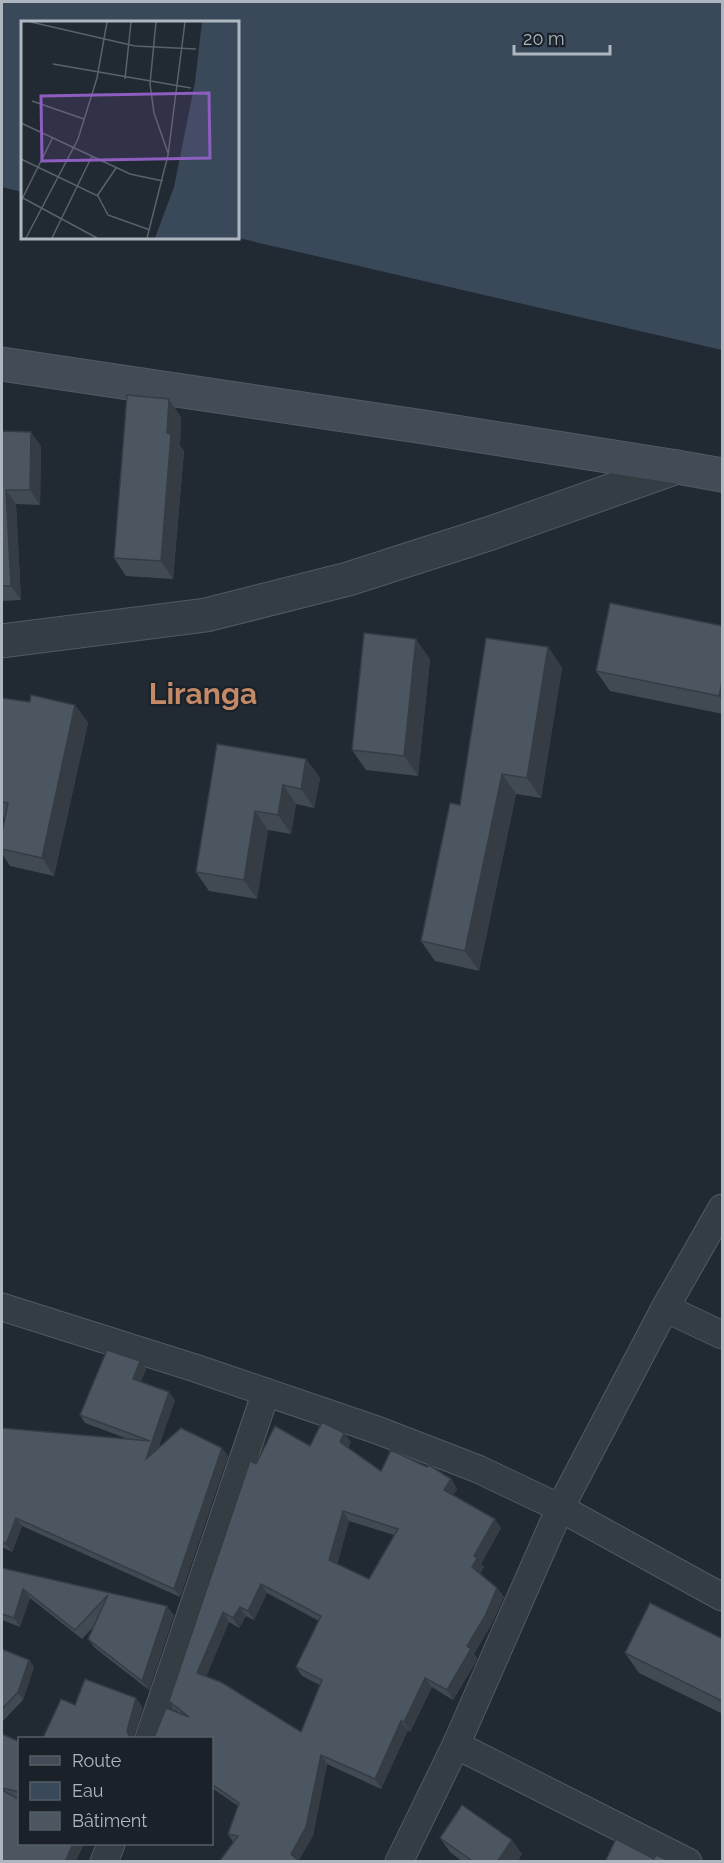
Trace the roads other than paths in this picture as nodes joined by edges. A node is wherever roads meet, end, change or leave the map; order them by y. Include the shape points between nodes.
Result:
1 (2, 364) edge
2 (677, 466) junction
3 (723, 476) edge
4 (2, 641) edge
5 (723, 1208) edge
6 (2, 1307) edge
7 (665, 1308) junction
8 (723, 1335) edge
9 (266, 1392) junction
10 (560, 1508) junction
11 (723, 1597) edge
12 (149, 1737) edge
13 (456, 1745) junction
14 (111, 1845) edge
15 (104, 1862) edge
16 (399, 1862) edge
17 (688, 1862) edge

1 - 2 main road
2 - 3 main road
2 - 4 street via 348,579 206,615
5 - 7 street
6 - 9 street
7 - 8 street
7 - 10 street
9 - 10 street via 478,1468
9 - 12 street
10 - 11 street
10 - 13 street
13 - 16 street
13 - 17 street
14 - 15 street

